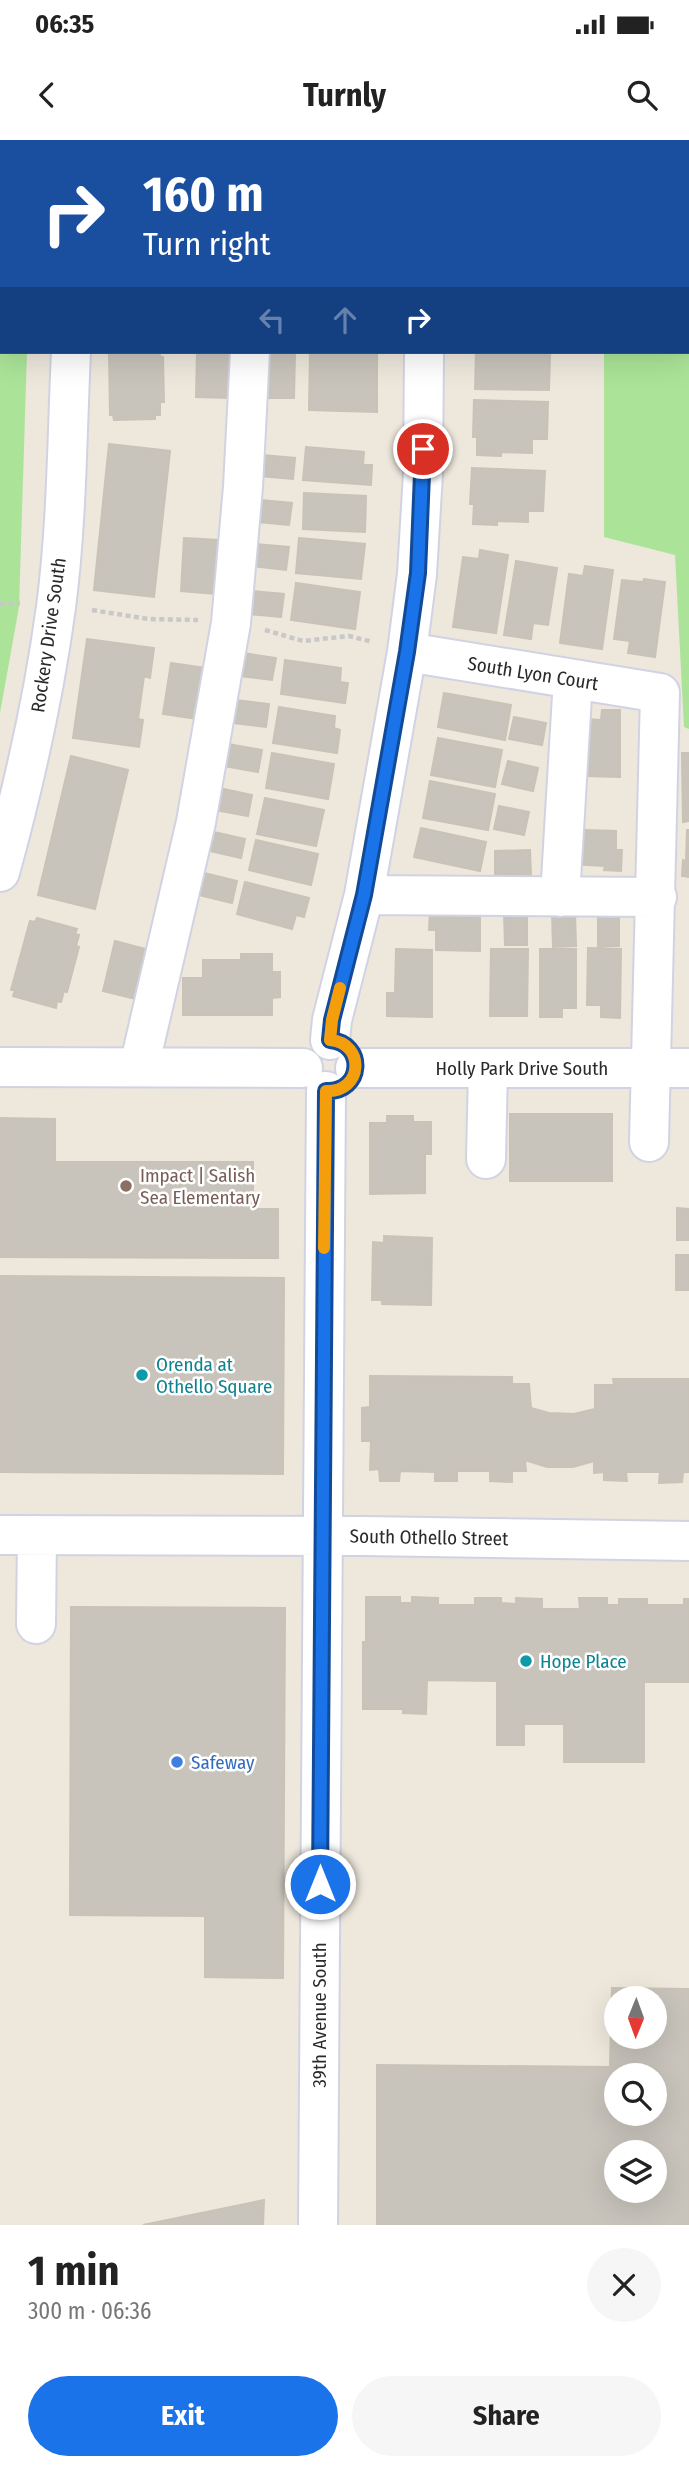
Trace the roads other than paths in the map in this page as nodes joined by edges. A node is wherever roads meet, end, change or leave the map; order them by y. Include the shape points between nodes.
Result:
1 (71, 354) edge
2 (250, 354) edge
3 (424, 354) edge
4 (407, 652) junction
5 (573, 680) junction
6 (0, 872) edge
7 (364, 895) junction
8 (560, 897) junction
9 (657, 897) junction
10 (330, 1040) junction
11 (0, 1067) edge
12 (139, 1067) junction
13 (355, 1068) junction
14 (488, 1068) junction
15 (651, 1069) junction
16 (689, 1069) edge
17 (315, 1080) junction
18 (649, 1142) dead end
19 (486, 1159) dead end
20 (18, 1535) edge
21 (322, 1536) junction
22 (689, 1541) edge
23 (36, 1624) dead end
24 (318, 2225) edge

1 - 6 street, Rockery Drive South via 56,606 33,737
2 - 12 street via 231,623 196,822
3 - 4 street via 418,573
4 - 5 street, South Lyon Court
4 - 7 street
5 - 8 street
5 - 9 street, South Lyon Court via 660,693
7 - 8 street
7 - 10 street
8 - 9 street
9 - 15 street
10 - 13 street via 349,1048
10 - 17 street via 317,1042 305,1055
11 - 12 street
12 - 17 street
13 - 14 street, Holly Park Drive South
13 - 17 street via 352,1079 339,1091
14 - 15 street, Holly Park Drive South
14 - 19 street
15 - 16 street, Holly Park Drive South
15 - 18 street
17 - 21 street, 39th Avenue South
20 - 21 street, South Othello Street
20 - 23 street
21 - 22 street, South Othello Street
21 - 24 street, 39th Avenue South

